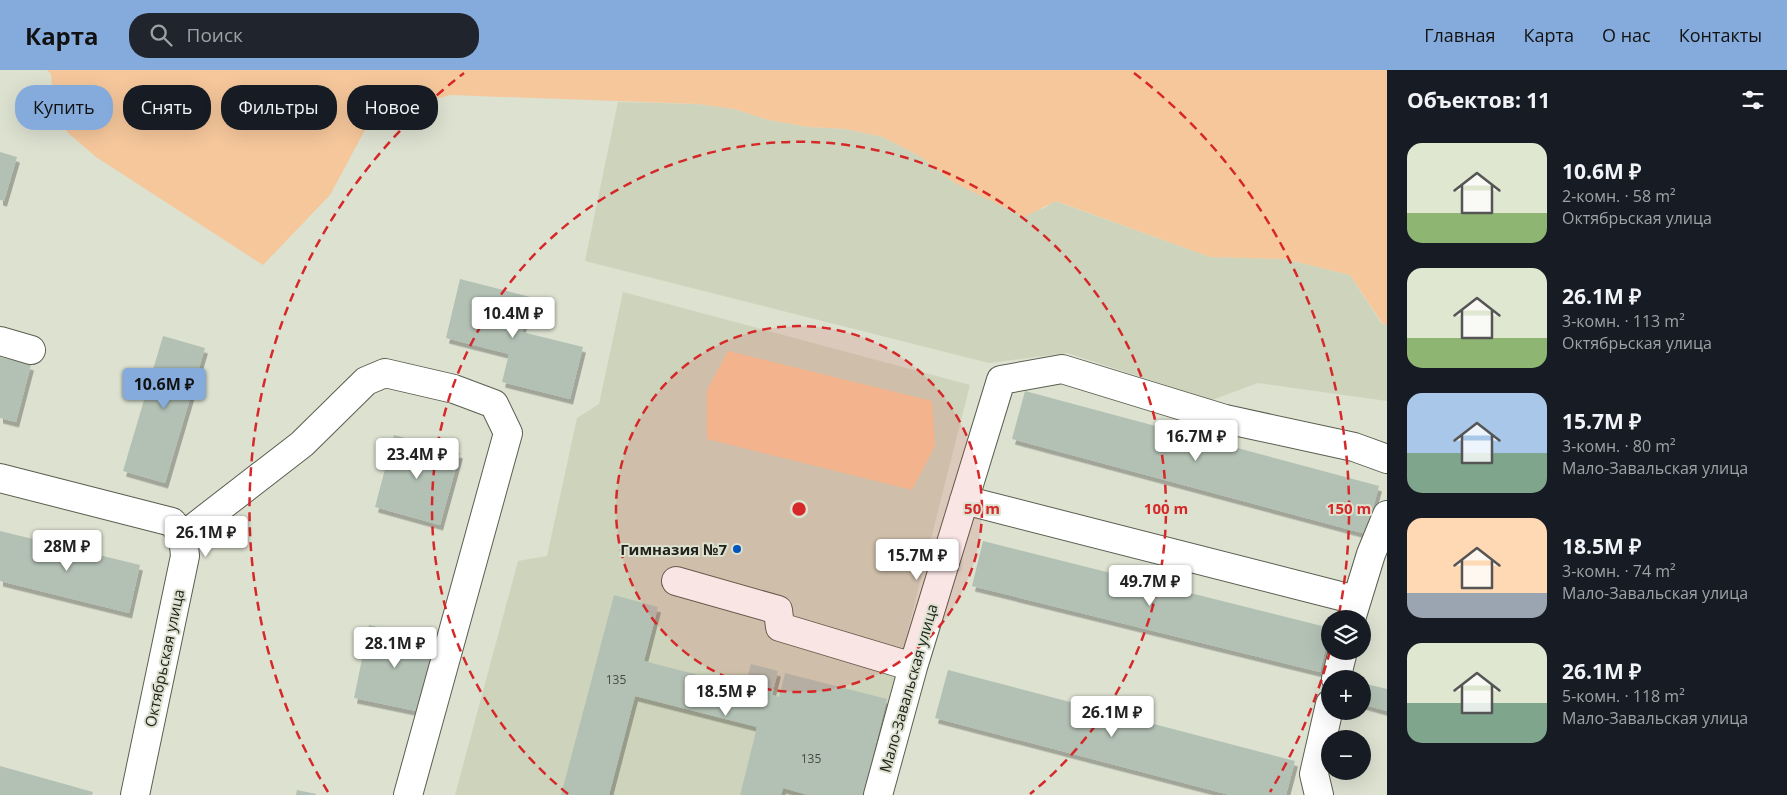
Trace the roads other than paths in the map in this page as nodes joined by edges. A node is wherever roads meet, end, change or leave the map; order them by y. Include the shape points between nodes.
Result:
1 (0, 341) edge
2 (31, 350) dead end
3 (1387, 459) edge
4 (0, 478) edge
5 (964, 500) junction
6 (1387, 516) edge
7 (184, 536) junction
8 (1379, 556) edge
9 (676, 581) dead end
10 (1354, 609) edge
11 (913, 667) junction
12 (1326, 720) edge
13 (135, 795) edge
14 (408, 795) edge
15 (878, 795) edge
16 (1320, 795) edge

1 - 2 street
3 - 5 street, Мало-Завальская улица via 1354,447 1225,419 1062,369 1001,380
4 - 7 street via 172,522
5 - 10 street
5 - 11 street, Мало-Завальская улица
6 - 8 street
7 - 13 street, Октябрьская улица via 185,556
7 - 14 street via 302,444 366,381 385,372 454,389 494,404 508,433
8 - 10 street
9 - 11 street via 778,610 780,627
11 - 15 street, Мало-Завальская улица
12 - 16 street via 1314,774

